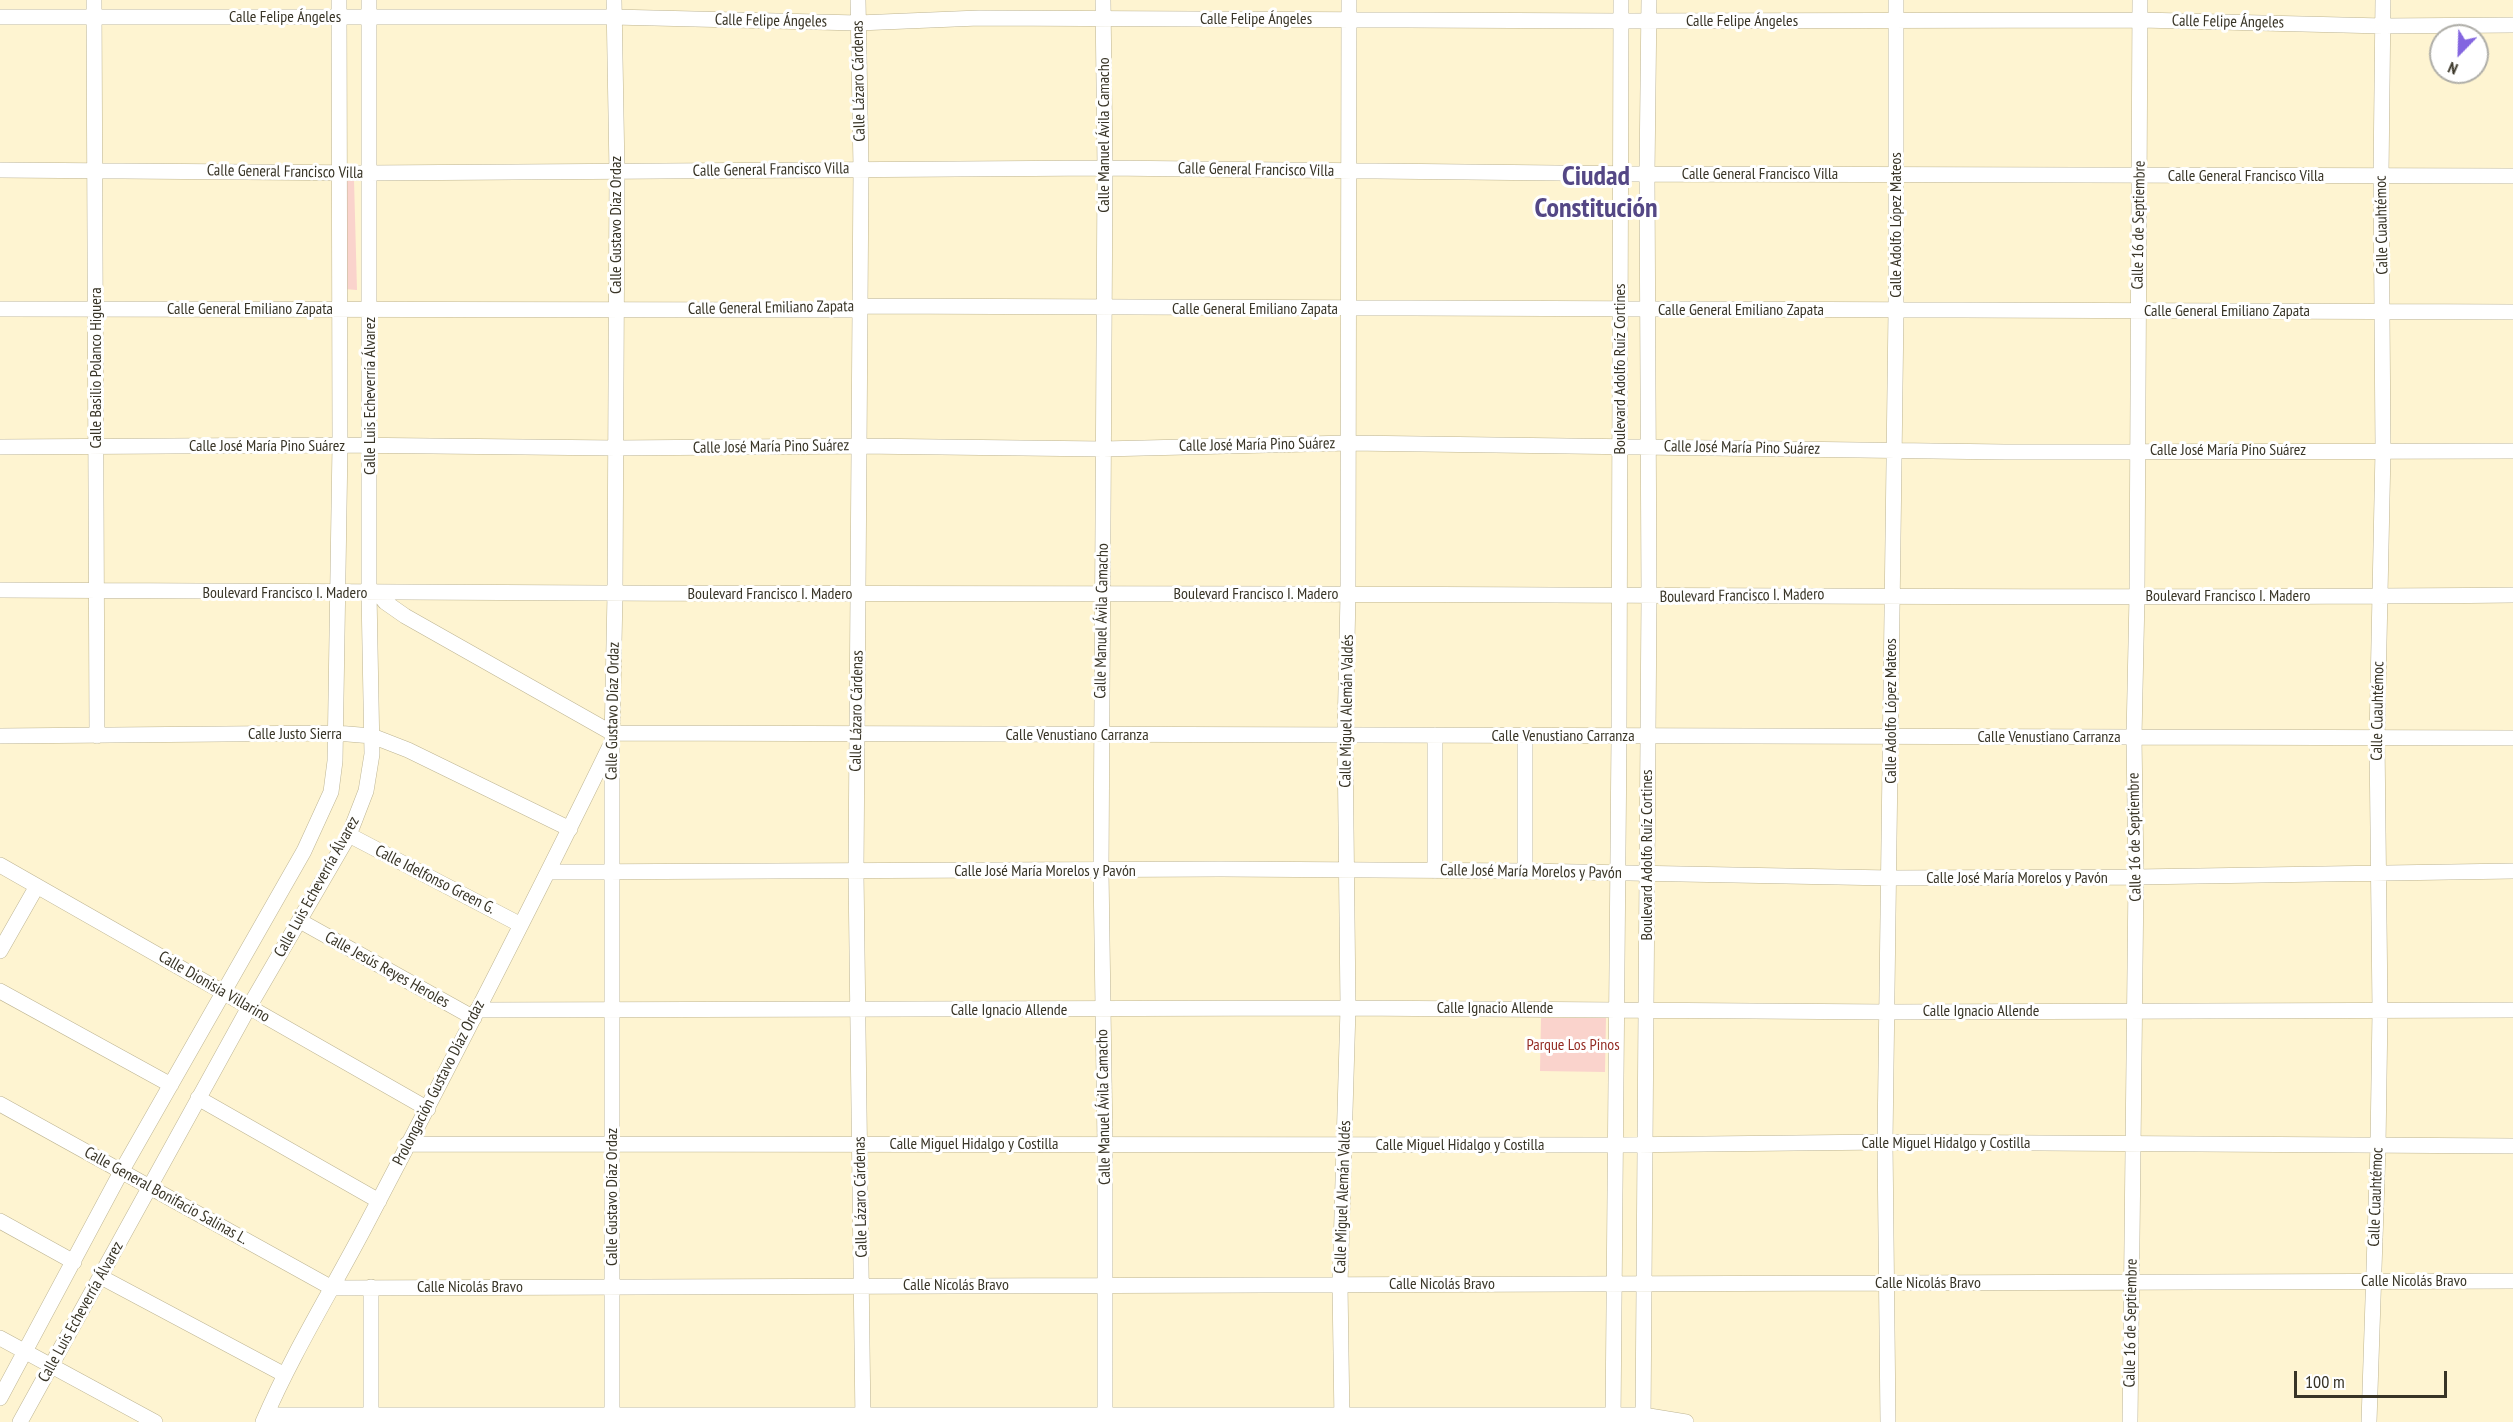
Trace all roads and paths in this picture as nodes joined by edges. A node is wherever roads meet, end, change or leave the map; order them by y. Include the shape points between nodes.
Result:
1 (94, 0) edge
2 (339, 0) edge
3 (369, 0) edge
4 (614, 0) edge
5 (858, 0) edge
6 (1103, 0) edge
7 (1349, 0) edge
8 (1621, 0) edge
9 (1649, 0) edge
10 (1896, 0) edge
11 (2140, 0) edge
12 (2383, 0) edge
13 (369, 16) junction
14 (0, 17) edge
15 (94, 17) junction
16 (339, 17) junction
17 (614, 17) junction
18 (1103, 18) junction
19 (1349, 20) junction
20 (2141, 20) junction
21 (1621, 21) junction
22 (1648, 21) junction
23 (1896, 21) junction
24 (858, 23) junction
25 (2513, 25) edge
26 (2383, 26) junction
27 (861, 168) junction
28 (1105, 168) junction
29 (0, 170) edge
30 (95, 170) junction
31 (338, 172) junction
32 (617, 172) junction
33 (1350, 172) junction
34 (368, 173) junction
35 (1619, 173) junction
36 (1647, 174) junction
37 (1896, 174) junction
38 (2140, 175) junction
39 (2381, 176) junction
40 (2513, 176) edge
41 (369, 308) junction
42 (1104, 308) junction
43 (0, 309) edge
44 (95, 309) junction
45 (340, 309) junction
46 (616, 309) junction
47 (1349, 309) junction
48 (861, 310) junction
49 (1620, 310) junction
50 (1649, 310) junction
51 (1896, 311) junction
52 (2139, 311) junction
53 (2383, 311) junction
54 (2513, 312) edge
55 (1349, 443) junction
56 (340, 445) junction
57 (370, 446) junction
58 (860, 446) junction
59 (0, 447) edge
60 (96, 447) junction
61 (1620, 447) junction
62 (1649, 447) junction
63 (616, 448) junction
64 (1103, 449) junction
65 (1893, 449) junction
66 (2136, 450) junction
67 (2383, 450) junction
68 (2513, 451) edge
69 (0, 590) edge
70 (96, 591) junction
71 (373, 593) junction
72 (1103, 593) junction
73 (338, 594) junction
74 (615, 594) junction
75 (1348, 594) junction
76 (858, 595) junction
77 (1891, 595) junction
78 (2513, 595) edge
79 (1619, 596) junction
80 (2137, 596) junction
81 (2381, 596) junction
82 (1649, 597) junction
83 (336, 733) junction
84 (856, 734) junction
85 (1101, 735) junction
86 (1345, 735) junction
87 (1435, 735) junction
88 (0, 736) edge
89 (97, 736) junction
90 (372, 736) junction
91 (1525, 736) junction
92 (1619, 736) junction
93 (1648, 736) junction
94 (1890, 737) junction
95 (2134, 737) junction
96 (612, 738) junction
97 (2377, 738) junction
98 (2513, 738) edge
99 (570, 829) junction
100 (349, 835) junction
101 (0, 865) edge
102 (612, 870) junction
103 (1347, 870) junction
104 (1101, 871) junction
105 (1434, 871) junction
106 (1525, 871) junction
107 (2513, 871) edge
108 (549, 872) junction
109 (856, 872) junction
110 (2377, 873) junction
111 (1617, 874) junction
112 (1648, 875) junction
113 (2136, 877) junction
114 (1890, 878) junction
115 (37, 886) junction
116 (300, 921) junction
117 (521, 925) junction
118 (0, 951) edge
119 (0, 991) edge
120 (224, 993) junction
121 (249, 1007) junction
122 (1348, 1008) junction
123 (1645, 1008) junction
124 (1617, 1009) junction
125 (612, 1010) junction
126 (1103, 1010) junction
127 (2513, 1010) edge
128 (859, 1011) junction
129 (2133, 1011) junction
130 (2380, 1011) junction
131 (1888, 1012) junction
132 (475, 1014) junction
133 (171, 1085) junction
134 (198, 1098) junction
135 (0, 1104) edge
136 (428, 1109) junction
137 (1885, 1142) junction
138 (860, 1143) junction
139 (407, 1144) junction
140 (1105, 1144) junction
141 (612, 1145) junction
142 (1615, 1145) junction
143 (1645, 1145) junction
144 (2133, 1145) junction
145 (1344, 1146) junction
146 (2378, 1146) junction
147 (2513, 1146) edge
148 (122, 1172) junction
149 (150, 1188) junction
150 (379, 1201) junction
151 (0, 1221) edge
152 (74, 1262) junction
153 (100, 1277) junction
154 (2373, 1281) junction
155 (2513, 1281) edge
156 (2132, 1282) junction
157 (1888, 1283) junction
158 (1340, 1284) junction
159 (1615, 1284) junction
160 (1644, 1284) junction
161 (1106, 1285) junction
162 (612, 1286) junction
163 (862, 1286) junction
164 (371, 1287) junction
165 (332, 1288) junction
166 (0, 1338) edge
167 (26, 1352) junction
168 (52, 1366) junction
169 (285, 1375) junction
170 (0, 1398) edge
171 (612, 1418) edge
172 (1105, 1418) edge
173 (1342, 1418) edge
174 (1613, 1418) edge
175 (1643, 1418) edge
176 (264, 1419) edge
177 (371, 1419) edge
178 (863, 1419) edge
179 (20, 1422) edge
180 (155, 1422) edge
181 (1686, 1422) edge
182 (1888, 1422) edge
183 (2130, 1422) edge
184 (2369, 1422) edge

1 - 15 street, Calle Basilio Polanco Higuera
2 - 16 street, Calle Luis Echeverría Álvarez
3 - 13 street, Calle Luis Echeverría Álvarez
4 - 17 street, Calle Gustavo Díaz Ordaz
5 - 24 street, Calle Lázaro Cárdenas
6 - 18 street, Calle Manuel Ávila Camacho
7 - 19 street, Calle Miguel Alemán Valdés
8 - 21 street, Boulevard Adolfo Ruíz Cortines
9 - 22 street, Boulevard Adolfo Ruíz Cortines
10 - 23 street, Calle Adolfo López Mateos
11 - 20 street, Calle 16 de Septiembre
12 - 26 street, Calle Cuauhtémoc
13 - 16 street, Calle Felipe Ángeles
13 - 17 street, Calle Felipe Ángeles
13 - 34 street, Calle Luis Echeverría Álvarez
14 - 15 street, Calle Felipe Ángeles
15 - 16 street, Calle Felipe Ángeles
15 - 30 street, Calle Basilio Polanco Higuera
16 - 31 street, Calle Luis Echeverría Álvarez
17 - 24 street, Calle Felipe Ángeles
17 - 32 street, Calle Gustavo Díaz Ordaz
18 - 19 street, Calle Felipe Ángeles
18 - 24 street, Calle Felipe Ángeles
18 - 28 street, Calle Manuel Ávila Camacho
19 - 21 street, Calle Felipe Ángeles
19 - 33 street, Calle Miguel Alemán Valdés
20 - 23 street, Calle Felipe Ángeles
20 - 26 street, Calle Felipe Ángeles
20 - 38 street, Calle 16 de Septiembre
21 - 22 street, Calle Felipe Ángeles
21 - 35 street, Boulevard Adolfo Ruíz Cortines
22 - 23 street, Calle Felipe Ángeles
22 - 36 street, Boulevard Adolfo Ruíz Cortines
23 - 37 street, Calle Adolfo López Mateos
24 - 27 street, Calle Lázaro Cárdenas
25 - 26 street, Calle Felipe Ángeles
26 - 39 street, Calle Cuauhtémoc
27 - 28 street, Calle General Francisco Villa
27 - 32 street, Calle General Francisco Villa
27 - 48 street, Calle Lázaro Cárdenas
28 - 33 street, Calle General Francisco Villa
28 - 42 street, Calle Manuel Ávila Camacho
29 - 30 street, Calle General Francisco Villa
30 - 31 street, Calle General Francisco Villa
30 - 44 street, Calle Basilio Polanco Higuera
31 - 34 street, Calle General Francisco Villa
31 - 45 street, Calle Luis Echeverría Álvarez
32 - 34 street, Calle General Francisco Villa
32 - 46 street, Calle Gustavo Díaz Ordaz
33 - 35 street, Calle General Francisco Villa
33 - 47 street, Calle Miguel Alemán Valdés
34 - 41 street, Calle Luis Echeverría Álvarez
35 - 36 street, Calle General Francisco Villa
35 - 49 street, Boulevard Adolfo Ruíz Cortines
36 - 37 street, Calle General Francisco Villa
36 - 50 street, Boulevard Adolfo Ruíz Cortines
37 - 38 street, Calle General Francisco Villa
37 - 51 street, Calle Adolfo López Mateos
38 - 39 street, Calle General Francisco Villa
38 - 52 street, Calle 16 de Septiembre
39 - 40 street, Calle General Francisco Villa
39 - 53 street, Calle Cuauhtémoc
41 - 45 street, Calle General Emiliano Zapata
41 - 46 street, Calle General Emiliano Zapata
41 - 57 street, Calle Luis Echeverría Álvarez
42 - 47 street, Calle General Emiliano Zapata
42 - 48 street, Calle General Emiliano Zapata via 860,306
42 - 64 street, Calle Manuel Ávila Camacho
43 - 44 street, Calle General Emiliano Zapata
44 - 45 street, Calle General Emiliano Zapata
44 - 60 street, Calle Basilio Polanco Higuera
45 - 56 street, Calle Luis Echeverría Álvarez
46 - 48 street, Calle General Emiliano Zapata
46 - 63 street, Calle Gustavo Díaz Ordaz
47 - 49 street, Calle General Emiliano Zapata
47 - 55 street, Calle Miguel Alemán Valdés
48 - 58 street, Calle Lázaro Cárdenas
49 - 50 street, Calle General Emiliano Zapata
49 - 61 street, Boulevard Adolfo Ruíz Cortines
50 - 51 street, Calle General Emiliano Zapata
50 - 62 street, Boulevard Adolfo Ruíz Cortines
51 - 52 street, Calle General Emiliano Zapata
51 - 65 street, Calle Adolfo López Mateos
52 - 53 street, Calle General Emiliano Zapata
52 - 66 street, Calle 16 de Septiembre
53 - 54 street, Calle General Emiliano Zapata
53 - 67 street, Calle Cuauhtémoc
55 - 61 street, Calle José María Pino Suárez
55 - 64 street, Calle José María Pino Suárez
55 - 75 street, Calle Miguel Alemán Valdés
56 - 57 street, Calle José María Pino Suárez
56 - 60 street, Calle José María Pino Suárez
56 - 73 street, Calle Luis Echeverría Álvarez
57 - 63 street, Calle José María Pino Suárez
57 - 71 street, Calle Luis Echeverría Álvarez
58 - 63 street, Calle José María Pino Suárez
58 - 64 street, Calle José María Pino Suárez
58 - 76 street, Calle Lázaro Cárdenas
59 - 60 street, Calle José María Pino Suárez
60 - 70 street, Calle Basilio Polanco Higuera
61 - 62 street, Calle José María Pino Suárez
61 - 79 street, Boulevard Adolfo Ruíz Cortines
62 - 65 street, Calle José María Pino Suárez
62 - 82 street, Boulevard Adolfo Ruíz Cortines
63 - 74 street, Calle Gustavo Díaz Ordaz
64 - 72 street, Calle Manuel Ávila Camacho
65 - 66 street, Calle José María Pino Suárez
65 - 77 street, Calle Adolfo López Mateos
66 - 67 street, Calle José María Pino Suárez
66 - 80 street, Calle 16 de Septiembre
67 - 68 street, Calle José María Pino Suárez
67 - 81 street, Calle Cuauhtémoc
69 - 70 street, Boulevard Francisco I. Madero
70 - 73 street, Boulevard Francisco I. Madero
70 - 89 street, Calle Basilio Polanco Higuera
71 - 73 street, Boulevard Francisco I. Madero
71 - 74 street, Boulevard Francisco I. Madero
71 - 90 street, Calle Luis Echeverría Álvarez
71 - 96 street via 405,616
72 - 75 street, Boulevard Francisco I. Madero
72 - 76 street, Boulevard Francisco I. Madero
72 - 85 street, Calle Manuel Ávila Camacho
73 - 83 street, Calle Luis Echeverría Álvarez
74 - 76 street, Boulevard Francisco I. Madero
74 - 96 street, Calle Gustavo Díaz Ordaz
75 - 79 street, Boulevard Francisco I. Madero
75 - 86 street, Calle Miguel Alemán Valdés
76 - 84 street, Calle Lázaro Cárdenas
77 - 80 street, Boulevard Francisco I. Madero
77 - 82 street, Boulevard Francisco I. Madero
77 - 94 street, Calle Adolfo López Mateos
78 - 81 street, Boulevard Francisco I. Madero
79 - 82 street, Boulevard Francisco I. Madero
79 - 92 street, Boulevard Adolfo Ruíz Cortines
80 - 81 street, Boulevard Francisco I. Madero
80 - 95 street, Calle 16 de Septiembre
81 - 97 street, Calle Cuauhtémoc
82 - 93 street, Boulevard Adolfo Ruíz Cortines
83 - 89 street, Calle Justo Sierra
83 - 90 street, Calle Justo Sierra
83 - 120 street, Calle Luis Echeverría Álvarez via 334,777 326,806
84 - 85 street, Calle Venustiano Carranza
84 - 96 street, Calle Venustiano Carranza
84 - 109 street, Calle Lázaro Cárdenas
85 - 86 street, Calle Venustiano Carranza
85 - 104 street, Calle Manuel Ávila Camacho
86 - 87 street, Calle Venustiano Carranza
86 - 103 street, Calle Miguel Alemán Valdés
87 - 91 street, Calle Venustiano Carranza
87 - 105 street
88 - 89 street, Calle Justo Sierra
90 - 99 street, Calle Justo Sierra
90 - 100 street, Calle Luis Echeverría Álvarez via 366,791
91 - 92 street, Calle Venustiano Carranza
91 - 106 street
92 - 93 street, Calle Venustiano Carranza
92 - 111 street, Boulevard Adolfo Ruíz Cortines
93 - 94 street, Calle Venustiano Carranza
93 - 112 street, Boulevard Adolfo Ruíz Cortines
94 - 95 street, Calle Venustiano Carranza
94 - 114 street, Calle Adolfo López Mateos
95 - 97 street, Calle Venustiano Carranza
95 - 113 street, Calle 16 de Septiembre
96 - 99 street, Prolongación Gustavo Díaz Ordaz
96 - 102 street, Calle Gustavo Díaz Ordaz
97 - 98 street, Calle Venustiano Carranza
97 - 110 street, Calle Cuauhtémoc
99 - 108 street, Prolongación Gustavo Díaz Ordaz
100 - 116 street, Calle Luis Echeverría Álvarez
100 - 117 street, Calle Idelfonso Green G.
101 - 115 street, Calle Dionisia Villarino
102 - 108 street, Calle José María Morelos y Pavón
102 - 109 street, Calle José María Morelos y Pavón
102 - 125 street, Calle Gustavo Díaz Ordaz
103 - 104 street, Calle José María Morelos y Pavón
103 - 105 street, Calle José María Morelos y Pavón
103 - 122 street, Calle Miguel Alemán Valdés
104 - 109 street, Calle José María Morelos y Pavón
104 - 126 street, Calle Manuel Ávila Camacho
105 - 106 street, Calle José María Morelos y Pavón
106 - 111 street, Calle José María Morelos y Pavón
107 - 110 street, Calle José María Morelos y Pavón
108 - 117 street, Prolongación Gustavo Díaz Ordaz
109 - 128 street, Calle Lázaro Cárdenas
110 - 113 street, Calle José María Morelos y Pavón
110 - 130 street, Calle Cuauhtémoc
111 - 112 street, Calle José María Morelos y Pavón
111 - 124 street, Boulevard Adolfo Ruíz Cortines
112 - 114 street, Calle José María Morelos y Pavón
112 - 123 street, Boulevard Adolfo Ruíz Cortines
113 - 114 street, Calle José María Morelos y Pavón
113 - 129 street, Calle 16 de Septiembre
114 - 131 street, Calle Adolfo López Mateos
115 - 118 street
115 - 120 street, Calle Dionisia Villarino
116 - 121 street, Calle Luis Echeverría Álvarez
116 - 132 street, Calle Jesús Reyes Heroles
117 - 132 street, Prolongación Gustavo Díaz Ordaz
119 - 133 street
120 - 121 street, Calle Dionisia Villarino
120 - 133 street, Calle Luis Echeverría Álvarez
121 - 134 street, Calle Luis Echeverría Álvarez
121 - 136 street, Calle Dionisia Villarino
122 - 124 street, Calle Ignacio Allende
122 - 126 street, Calle Ignacio Allende
122 - 145 street, Calle Miguel Alemán Valdés
123 - 124 street, Calle Ignacio Allende
123 - 131 street, Calle Ignacio Allende
123 - 143 street, Boulevard Adolfo Ruíz Cortines
124 - 142 street, Boulevard Adolfo Ruíz Cortines
125 - 128 street, Calle Ignacio Allende
125 - 132 street, Calle Ignacio Allende
125 - 141 street, Calle Gustavo Díaz Ordaz
126 - 128 street, Calle Ignacio Allende
126 - 140 street, Calle Manuel Ávila Camacho
127 - 130 street, Calle Ignacio Allende
128 - 138 street, Calle Lázaro Cárdenas
129 - 130 street, Calle Ignacio Allende
129 - 131 street, Calle Ignacio Allende
129 - 144 street, Calle 16 de Septiembre
130 - 146 street, Calle Cuauhtémoc
131 - 137 street, Calle Adolfo López Mateos
132 - 136 street, Prolongación Gustavo Díaz Ordaz
133 - 148 street, Calle Luis Echeverría Álvarez
134 - 149 street, Calle Luis Echeverría Álvarez
134 - 150 street
135 - 148 street, Calle General Bonifacio Salinas L.
136 - 139 street, Prolongación Gustavo Díaz Ordaz
137 - 143 street, Calle Miguel Hidalgo y Costilla
137 - 144 street, Calle Miguel Hidalgo y Costilla
137 - 157 street, Calle Adolfo López Mateos
138 - 140 street, Calle Miguel Hidalgo y Costilla
138 - 141 street, Calle Miguel Hidalgo y Costilla
138 - 163 street, Calle Lázaro Cárdenas
139 - 141 street, Calle Miguel Hidalgo y Costilla
139 - 150 street, Prolongación Gustavo Díaz Ordaz
140 - 145 street, Calle Miguel Hidalgo y Costilla
140 - 161 street, Calle Manuel Ávila Camacho
141 - 162 street, Calle Gustavo Díaz Ordaz
142 - 143 street, Calle Miguel Hidalgo y Costilla
142 - 145 street, Calle Miguel Hidalgo y Costilla
142 - 159 street, Boulevard Adolfo Ruíz Cortines
143 - 160 street, Boulevard Adolfo Ruíz Cortines
144 - 146 street, Calle Miguel Hidalgo y Costilla
144 - 156 street, Calle 16 de Septiembre
145 - 158 street, Calle Miguel Alemán Valdés
146 - 147 street, Calle Miguel Hidalgo y Costilla
146 - 154 street, Calle Cuauhtémoc
148 - 149 street, Calle General Bonifacio Salinas L.
148 - 152 street, Calle Luis Echeverría Álvarez
149 - 153 street, Calle Luis Echeverría Álvarez
149 - 165 street, Calle General Bonifacio Salinas L.
150 - 165 street, Prolongación Gustavo Díaz Ordaz
151 - 152 street
152 - 167 street, Calle Luis Echeverría Álvarez
153 - 168 street, Calle Luis Echeverría Álvarez
153 - 169 street
154 - 155 street, Calle Nicolás Bravo
154 - 156 street, Calle Nicolás Bravo
154 - 184 street, Calle Cuauhtémoc
156 - 157 street, Calle Nicolás Bravo
156 - 183 street, Calle 16 de Septiembre
157 - 160 street, Calle Nicolás Bravo
157 - 182 street, Calle Adolfo López Mateos
158 - 159 street, Calle Nicolás Bravo
158 - 161 street, Calle Nicolás Bravo
158 - 173 street, Calle Miguel Alemán Valdés
159 - 160 street, Calle Nicolás Bravo
159 - 174 street, Boulevard Adolfo Ruíz Cortines
160 - 175 street, Boulevard Adolfo Ruíz Cortines
161 - 163 street, Calle Nicolás Bravo
161 - 172 street, Calle Manuel Ávila Camacho
162 - 163 street, Calle Nicolás Bravo
162 - 164 street, Calle Nicolás Bravo
162 - 171 street, Calle Gustavo Díaz Ordaz
163 - 178 street, Calle Lázaro Cárdenas
164 - 165 street, Calle Nicolás Bravo
164 - 177 street
165 - 169 street, Prolongación Gustavo Díaz Ordaz
166 - 167 street
167 - 168 street
167 - 170 street, Calle Luis Echeverría Álvarez
168 - 179 street, Calle Luis Echeverría Álvarez
168 - 180 street
169 - 176 street, Prolongación Gustavo Díaz Ordaz
171 - 177 street
171 - 178 street
172 - 173 street
172 - 178 street
173 - 174 street
174 - 175 street
175 - 181 street
176 - 177 street

